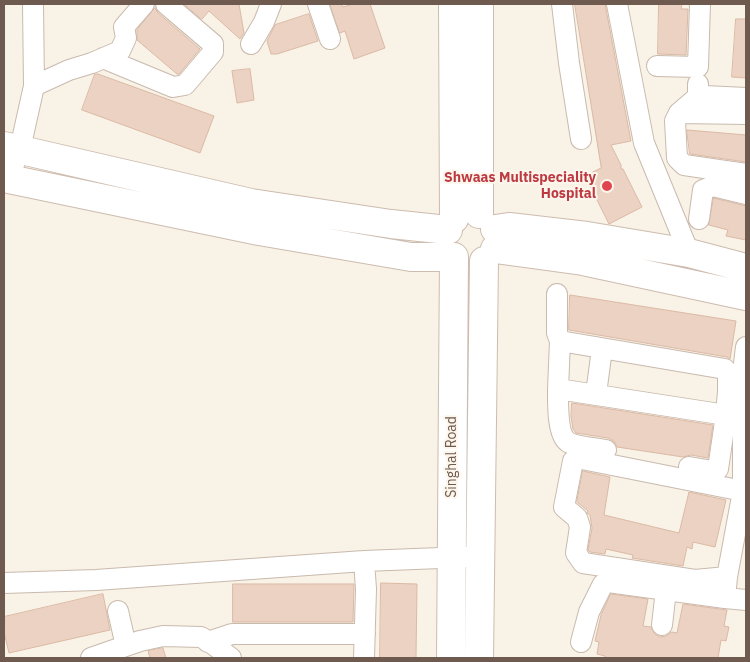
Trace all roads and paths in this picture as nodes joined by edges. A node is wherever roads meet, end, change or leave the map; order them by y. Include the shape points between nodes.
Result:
1 (33, 4) edge
2 (144, 4) edge
3 (166, 4) edge
4 (271, 4) edge
5 (318, 4) edge
6 (454, 4) edge
7 (479, 4) edge
8 (562, 4) edge
9 (617, 4) edge
10 (700, 4) edge
11 (330, 39) dead end
12 (251, 44) dead end
13 (103, 58) junction
14 (657, 66) dead end
15 (698, 68) junction
16 (726, 85) dead end
17 (34, 86) junction
18 (746, 86) edge
19 (701, 94) junction
20 (746, 98) edge
21 (678, 113) junction
22 (746, 114) edge
23 (581, 139) dead end
24 (12, 147) edge
25 (61, 158) junction
26 (746, 174) edge
27 (6, 179) edge
28 (54, 188) junction
29 (746, 194) edge
30 (699, 219) dead end
31 (476, 234) junction
32 (689, 253) junction
33 (454, 257) junction
34 (746, 268) edge
35 (557, 294) dead end
36 (746, 296) edge
37 (560, 341) junction
38 (746, 347) edge
39 (602, 349) junction
40 (744, 372) edge
41 (558, 389) junction
42 (735, 392) junction
43 (596, 394) junction
44 (726, 415) junction
45 (738, 490) junction
46 (740, 545) edge
47 (451, 556) junction
48 (480, 557) junction
49 (364, 561) junction
50 (720, 578) junction
51 (4, 583) edge
52 (666, 590) junction
53 (725, 598) junction
54 (746, 600) edge
55 (118, 611) dead end
56 (662, 625) dead end
57 (365, 634) junction
58 (208, 642) junction
59 (581, 642) dead end
60 (126, 646) junction
61 (91, 658) edge
62 (231, 658) edge
63 (364, 658) edge
64 (451, 658) edge
65 (478, 658) edge

1 - 17 street
2 - 13 street via 124,27 126,38 120,51
3 - 13 street via 213,44 213,52 185,85 174,87
4 - 12 street
5 - 11 street
6 - 31 street, Singhal Road
7 - 31 street, Singhal Road
8 - 23 street
9 - 32 street via 644,143
10 - 15 street
13 - 17 street
14 - 15 street
15 - 19 street via 698,93
16 - 18 street
17 - 24 street
19 - 20 street
19 - 21 street
21 - 22 street
21 - 26 street via 675,121 677,158 684,165
24 - 25 street
24 - 27 street
25 - 28 street
25 - 31 street via 251,203
27 - 28 street
28 - 33 street via 259,231 411,257
29 - 30 street via 713,186 703,190
31 - 32 street via 509,227
31 - 33 street via 476,264
31 - 36 street
31 - 48 street, Singhal Road
32 - 34 street
33 - 47 street, Singhal Road
35 - 37 street
37 - 39 street
37 - 41 street
38 - 40 street
39 - 42 street via 725,369
39 - 43 street
40 - 42 street
41 - 43 street
41 - 44 street via 560,424 564,439 569,443 713,471 718,469
42 - 44 street
42 - 45 street
43 - 44 street
45 - 46 street
45 - 50 street
45 - 50 street via 582,459 573,461 564,507 577,518 580,527 576,553 583,563 695,580
46 - 50 street
47 - 48 street
47 - 49 street
47 - 64 street, Singhal Road
48 - 65 street, Singhal Road
49 - 51 street via 96,580
49 - 57 street
50 - 53 street
52 - 53 street
52 - 56 street
52 - 59 street via 603,584 589,612
53 - 54 street
55 - 60 street
57 - 58 street via 232,634
57 - 63 street
58 - 60 street via 201,637 163,636
58 - 62 street
60 - 61 street

